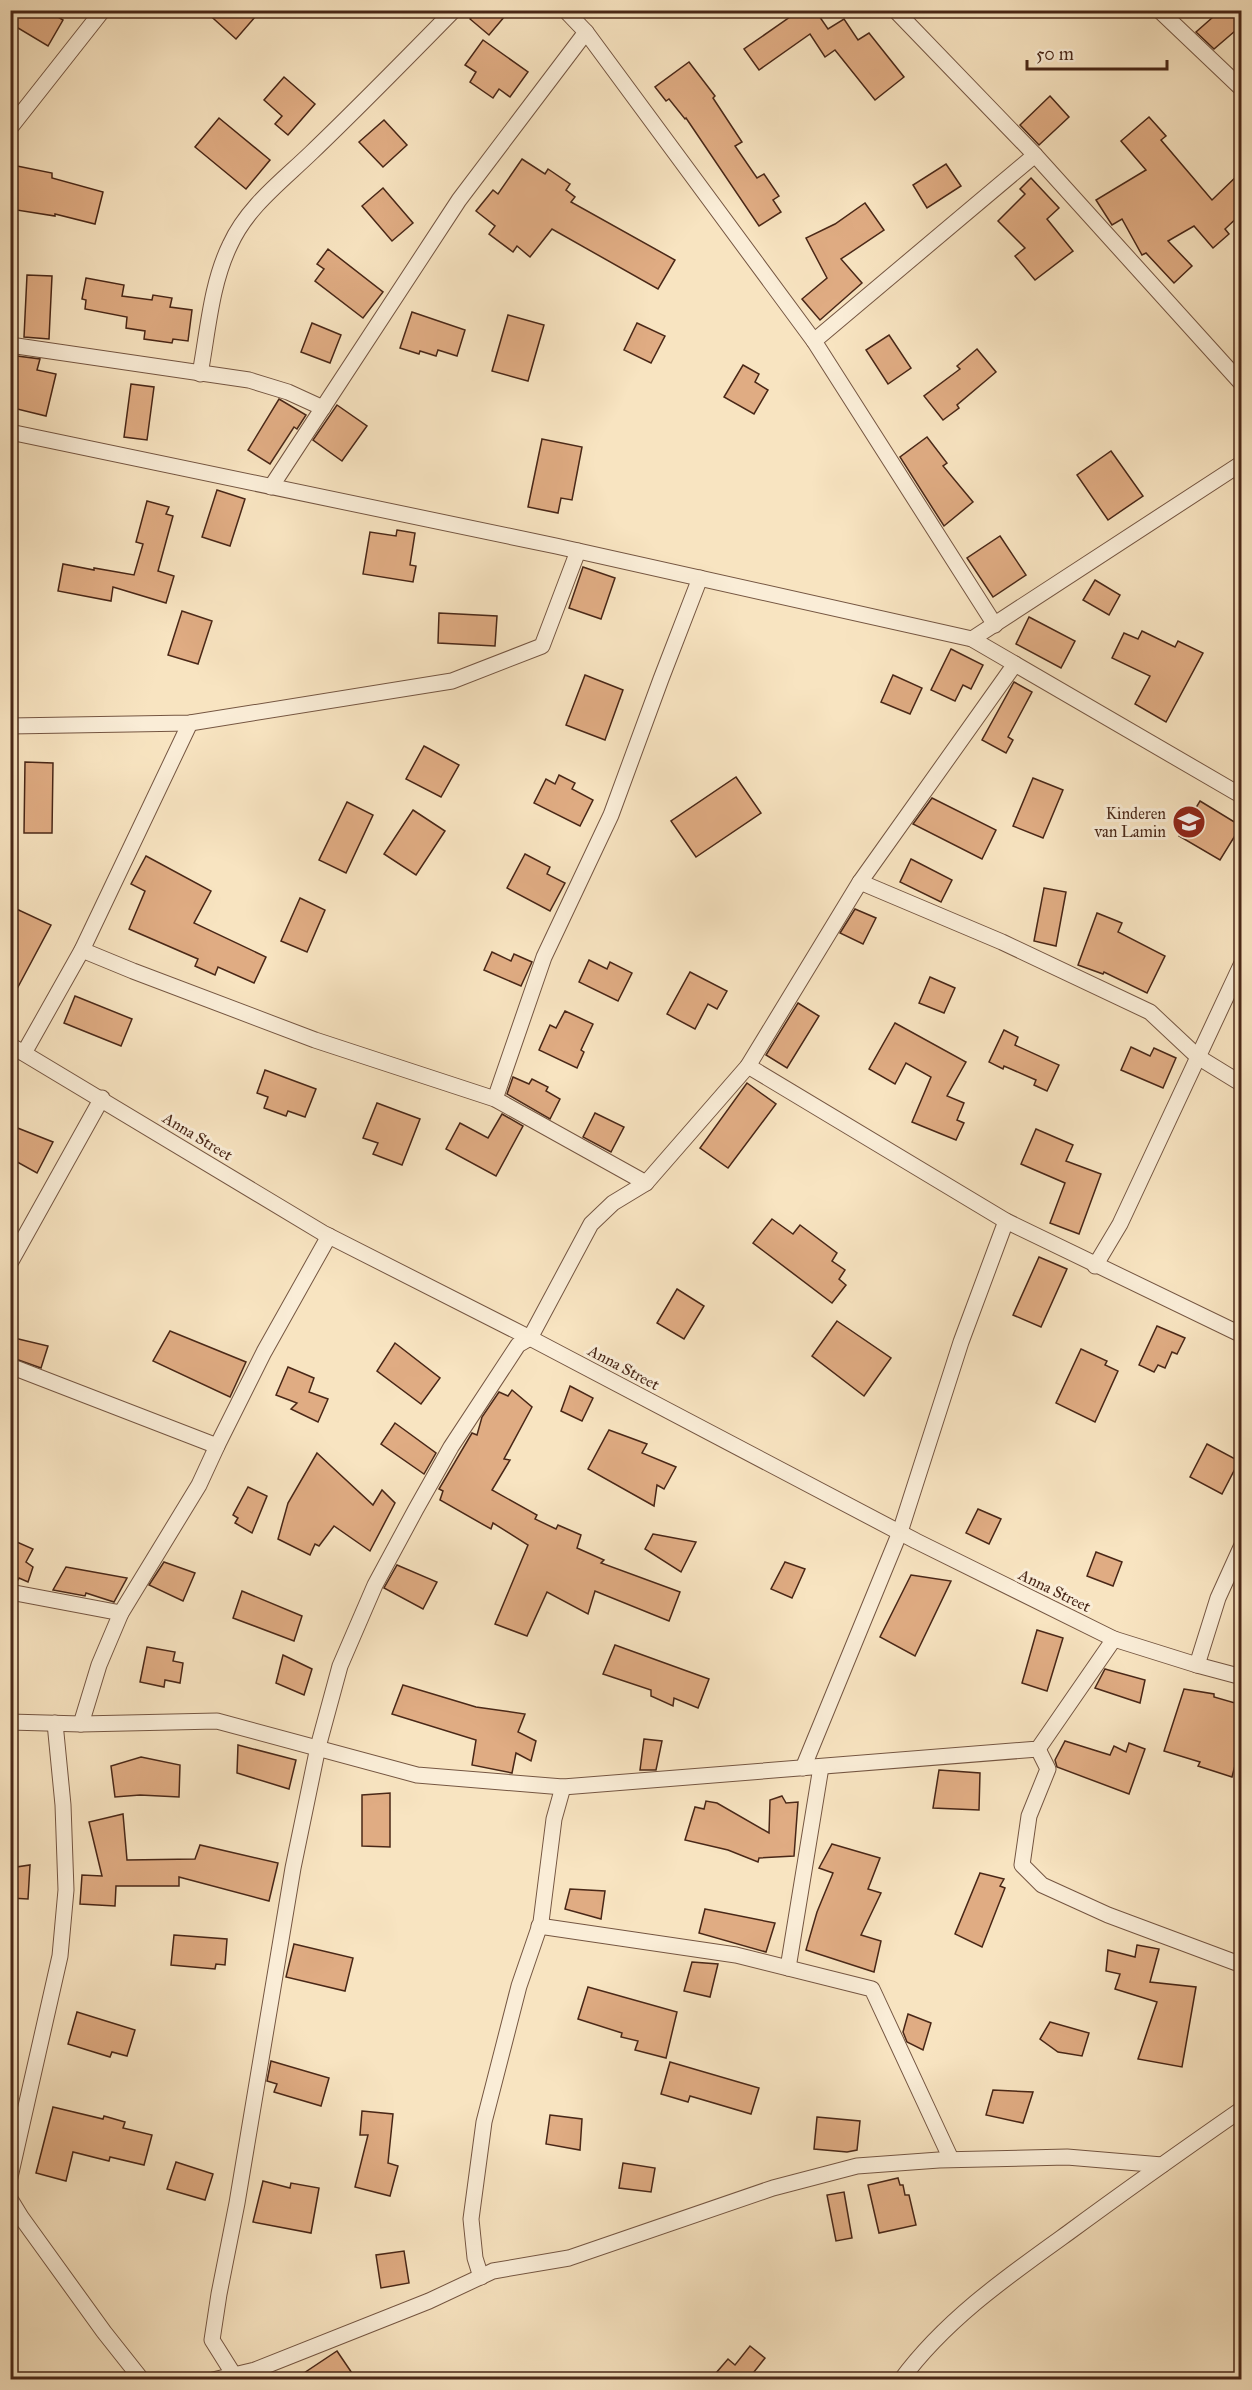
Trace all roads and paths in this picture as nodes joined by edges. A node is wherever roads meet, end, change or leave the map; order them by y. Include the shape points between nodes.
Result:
1 (103, 10) edge
2 (454, 10) edge
3 (565, 10) edge
4 (895, 10) edge
5 (1159, 10) edge
6 (586, 32) junction
7 (1242, 89) edge
8 (10, 128) edge
9 (1035, 155) junction
10 (814, 341) junction
11 (10, 345) edge
12 (200, 374) junction
13 (1242, 384) edge
14 (323, 408) junction
15 (10, 432) edge
16 (1242, 463) edge
17 (271, 487) junction
18 (578, 551) junction
19 (700, 578) junction
20 (995, 625) junction
21 (972, 639) junction
22 (1015, 664) junction
23 (190, 723) junction
24 (10, 726) edge
25 (1242, 796) edge
26 (860, 882) junction
27 (82, 950) junction
28 (1242, 963) edge
29 (10, 1045) edge
30 (24, 1053) junction
31 (1197, 1057) junction
32 (748, 1066) junction
33 (1242, 1084) edge
34 (102, 1098) junction
35 (495, 1099) junction
36 (646, 1184) junction
37 (1006, 1221) junction
38 (329, 1236) junction
39 (10, 1263) edge
40 (1095, 1266) junction
41 (1242, 1335) edge
42 (530, 1338) junction
43 (10, 1366) edge
44 (216, 1446) junction
45 (900, 1533) junction
46 (1242, 1545) edge
47 (10, 1592) edge
48 (121, 1613) junction
49 (1114, 1639) junction
50 (1197, 1665) junction
51 (1242, 1677) edge
52 (10, 1722) edge
53 (54, 1723) junction
54 (81, 1724) junction
55 (318, 1747) junction
56 (1038, 1749) junction
57 (821, 1767) junction
58 (803, 1768) junction
59 (563, 1787) junction
60 (539, 1926) junction
61 (1242, 1965) edge
62 (788, 1968) junction
63 (1242, 2109) edge
64 (951, 2159) junction
65 (1162, 2165) junction
66 (10, 2177) edge
67 (10, 2199) edge
68 (481, 2277) junction
69 (234, 2375) junction
70 (260, 2375) edge
71 (142, 2379) edge
72 (213, 2379) edge
73 (900, 2379) edge

1 - 8 street
2 - 12 street via 247,218 220,268
3 - 6 street
4 - 9 street
5 - 7 street
6 - 10 street
6 - 14 street via 459,200
9 - 10 street
9 - 13 street
10 - 20 street
11 - 12 street
12 - 14 street via 249,380
14 - 17 street
15 - 17 street
16 - 20 street
17 - 18 street
18 - 19 street
18 - 23 street via 542,646 452,681
19 - 21 street
19 - 35 street via 611,815 544,957
20 - 21 street
21 - 22 street
22 - 25 street
22 - 26 street
23 - 24 street
23 - 27 street
26 - 31 street via 1002,942 1150,1012
26 - 32 street
27 - 30 street
27 - 35 street via 315,1040
28 - 31 street
29 - 30 street, Anna Street
30 - 34 street, Anna Street
31 - 33 street
31 - 40 street via 1120,1224
32 - 36 street
32 - 37 street
34 - 38 street, Anna Street
34 - 39 street
35 - 36 street
36 - 42 street via 613,1203 591,1224
37 - 40 street
37 - 45 street via 961,1342
38 - 42 street, Anna Street
38 - 44 street
40 - 41 street
42 - 45 street, Anna Street
42 - 55 street via 518,1345 451,1447 375,1585 340,1666
43 - 44 street
44 - 48 street via 199,1485
45 - 49 street, Anna Street
45 - 58 street
46 - 50 street via 1218,1598
47 - 48 street
48 - 54 street via 99,1665
49 - 50 street, Anna Street
49 - 56 street
50 - 51 street, Anna Street
52 - 53 street
53 - 54 street
53 - 66 street via 63,1805 66,1890 60,1956
54 - 55 street via 217,1721
55 - 59 street via 417,1775
55 - 69 street via 286,1908 212,2340
56 - 57 street
56 - 61 street via 1048,1769 1029,1816 1022,1864 1042,1885 1108,1915
57 - 58 street
57 - 62 street
58 - 59 street
59 - 60 street
60 - 62 street via 736,1955
60 - 68 street via 519,1986 484,2122 471,2219
62 - 64 street via 872,1989
63 - 65 street
64 - 65 street via 1067,2157
64 - 68 street via 857,2166 773,2188 569,2258 492,2271
65 - 73 street via 951,2324
67 - 71 street
68 - 70 street
69 - 70 street
69 - 72 street

